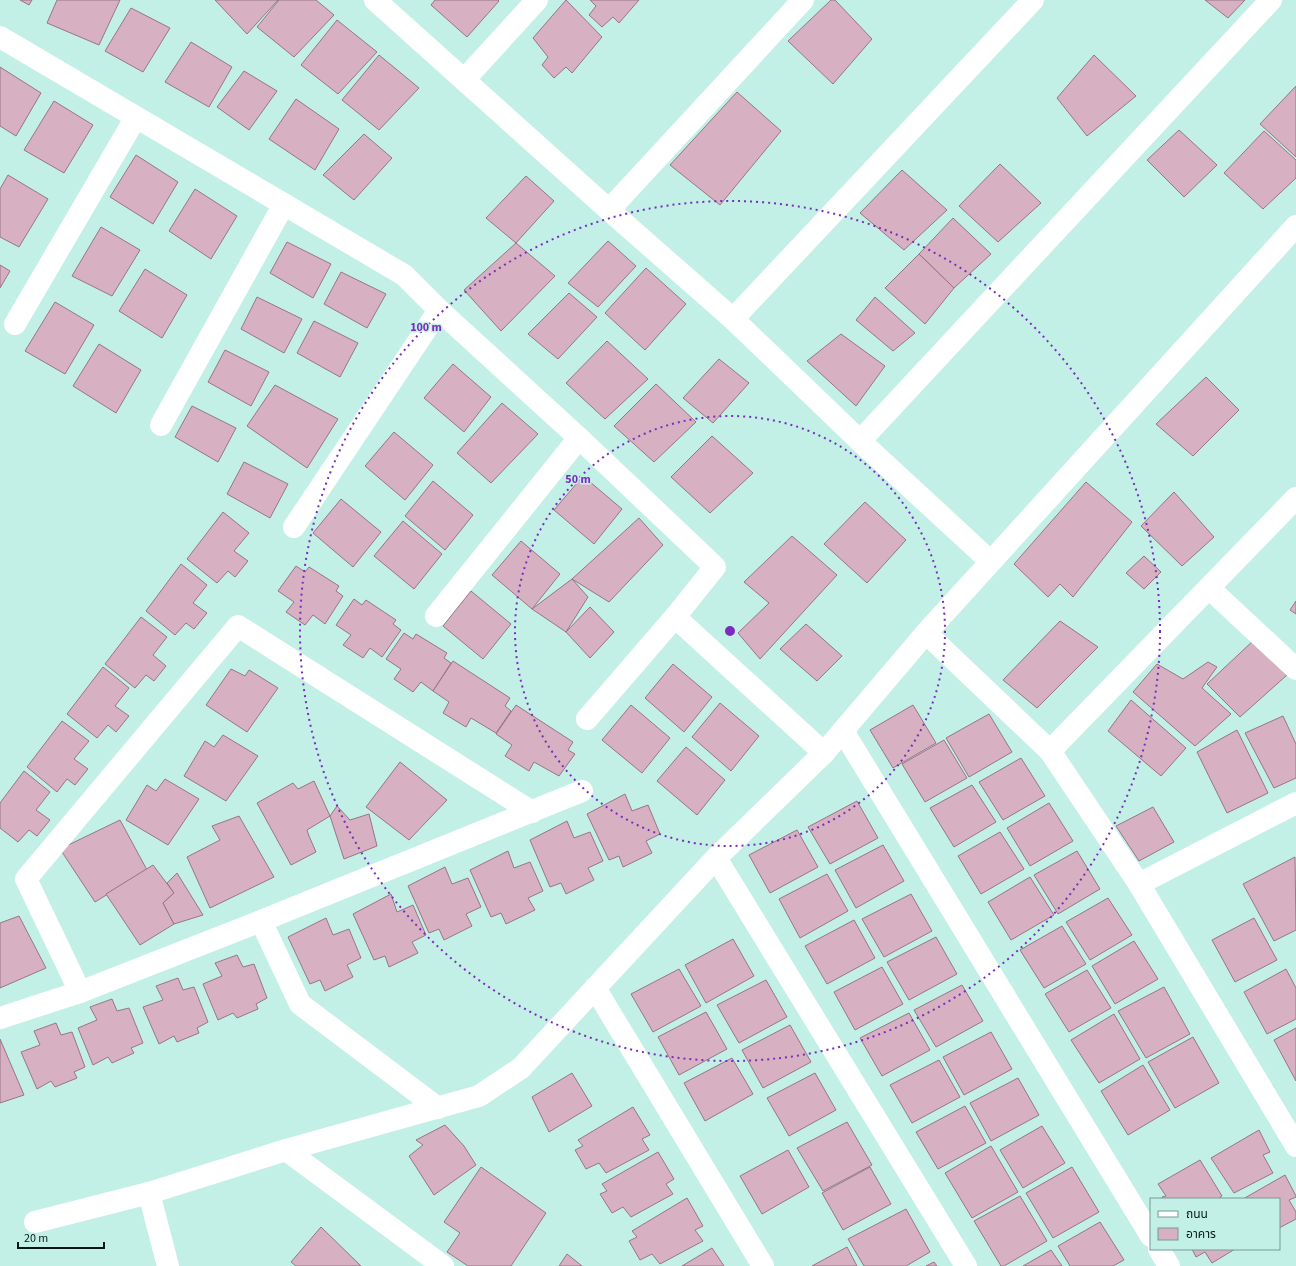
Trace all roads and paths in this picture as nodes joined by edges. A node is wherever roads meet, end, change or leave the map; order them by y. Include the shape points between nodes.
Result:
1 (375, 0) edge
2 (537, 0) edge
3 (803, 0) edge
4 (1033, 0) edge
5 (1271, 0) edge
6 (0, 37) edge
7 (464, 80) junction
8 (136, 117) junction
9 (284, 204) junction
10 (609, 210) junction
11 (1296, 226) edge
12 (439, 310) junction
13 (733, 319) junction
14 (15, 324) dead end
15 (161, 425) dead end
16 (579, 438) junction
17 (860, 441) junction
18 (1296, 498) edge
19 (294, 527) dead end
20 (990, 561) junction
21 (1209, 588) junction
22 (436, 616) dead end
23 (675, 617) junction
24 (926, 633) junction
25 (1296, 669) edge
26 (587, 719) dead end
27 (843, 731) junction
28 (1050, 751) junction
29 (824, 753) junction
30 (582, 791) dead end
31 (1296, 803) edge
32 (532, 812) junction
33 (716, 858) junction
34 (1139, 884) junction
35 (261, 921) junction
36 (595, 988) junction
37 (80, 992) junction
38 (0, 1018) edge
39 (438, 1108) junction
40 (1296, 1146) edge
41 (286, 1150) junction
42 (149, 1193) junction
43 (35, 1222) dead end
44 (1150, 1234) edge
45 (1160, 1250) edge
46 (168, 1266) edge
47 (443, 1266) edge
48 (764, 1266) edge
49 (966, 1266) edge
50 (1169, 1266) edge

1 - 7 street
2 - 7 street
3 - 10 street
4 - 13 street
5 - 17 street
6 - 8 street
7 - 10 street
8 - 9 street
8 - 14 street
9 - 12 street via 404,275
9 - 15 street
10 - 13 street
11 - 20 street
12 - 16 street
12 - 19 street
13 - 17 street
16 - 22 street
16 - 23 street via 715,567
17 - 20 street
18 - 21 street
20 - 24 street
21 - 25 street
21 - 28 street
23 - 26 street
23 - 29 street
24 - 27 street
24 - 28 street
27 - 29 street
27 - 44 street
28 - 34 street
29 - 33 street
30 - 32 street
31 - 34 street
32 - 35 street
32 - 37 street via 238,626 26,879
33 - 36 street
33 - 49 street
34 - 40 street
35 - 37 street
35 - 39 street via 300,1004
36 - 39 street via 521,1068 479,1096
36 - 48 street
37 - 38 street
39 - 41 street
41 - 42 street
41 - 47 street
42 - 43 street
42 - 46 street
45 - 50 street

